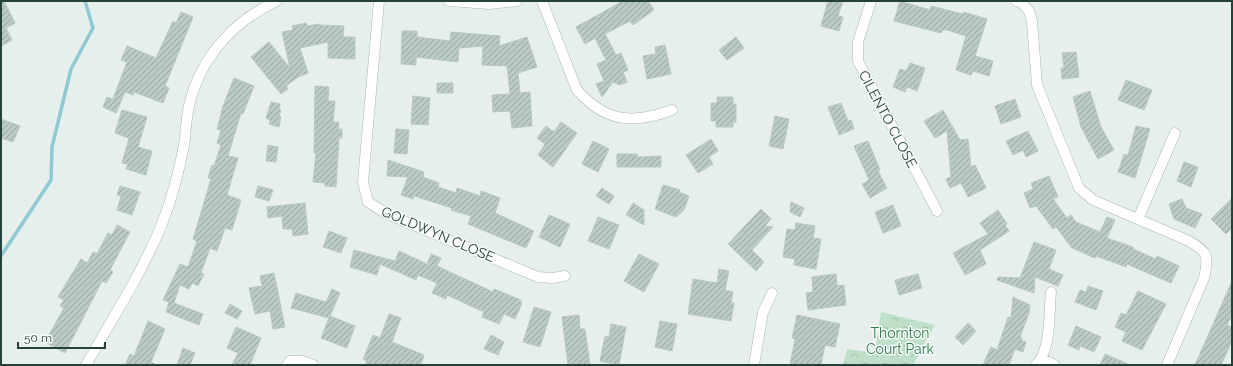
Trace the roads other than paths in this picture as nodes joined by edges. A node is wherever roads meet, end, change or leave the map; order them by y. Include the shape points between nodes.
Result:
1 (277, 1) edge
2 (379, 1) edge
3 (449, 1) edge
4 (517, 1) edge
5 (542, 1) edge
6 (871, 1) edge
7 (1016, 1) edge
8 (672, 110) dead end
9 (1175, 133) dead end
10 (937, 211) dead end
11 (1138, 220) junction
12 (565, 276) dead end
13 (1051, 292) dead end
14 (772, 293) dead end
15 (1039, 362) edge
16 (86, 365) edge
17 (287, 365) edge
18 (313, 365) edge
19 (754, 365) edge
20 (1055, 365) edge
21 (1167, 365) edge

1 - 16 street via 243,20 216,48 204,66 190,101 177,176 162,224 151,249
2 - 12 street, GOLDWYN CLOSE via 363,182 368,202 387,214 538,277
3 - 4 street via 489,4
5 - 8 street via 577,90 587,102 600,111 619,118 652,117
6 - 10 street, CILENTO CLOSE via 858,42 858,62
7 - 11 street via 1021,2 1029,11 1037,85 1079,188 1093,200
9 - 11 street
11 - 21 street via 1202,248 1206,254 1204,278
13 - 15 street via 1046,343
14 - 19 street via 763,312
15 - 20 street
17 - 18 street via 290,361 302,361

